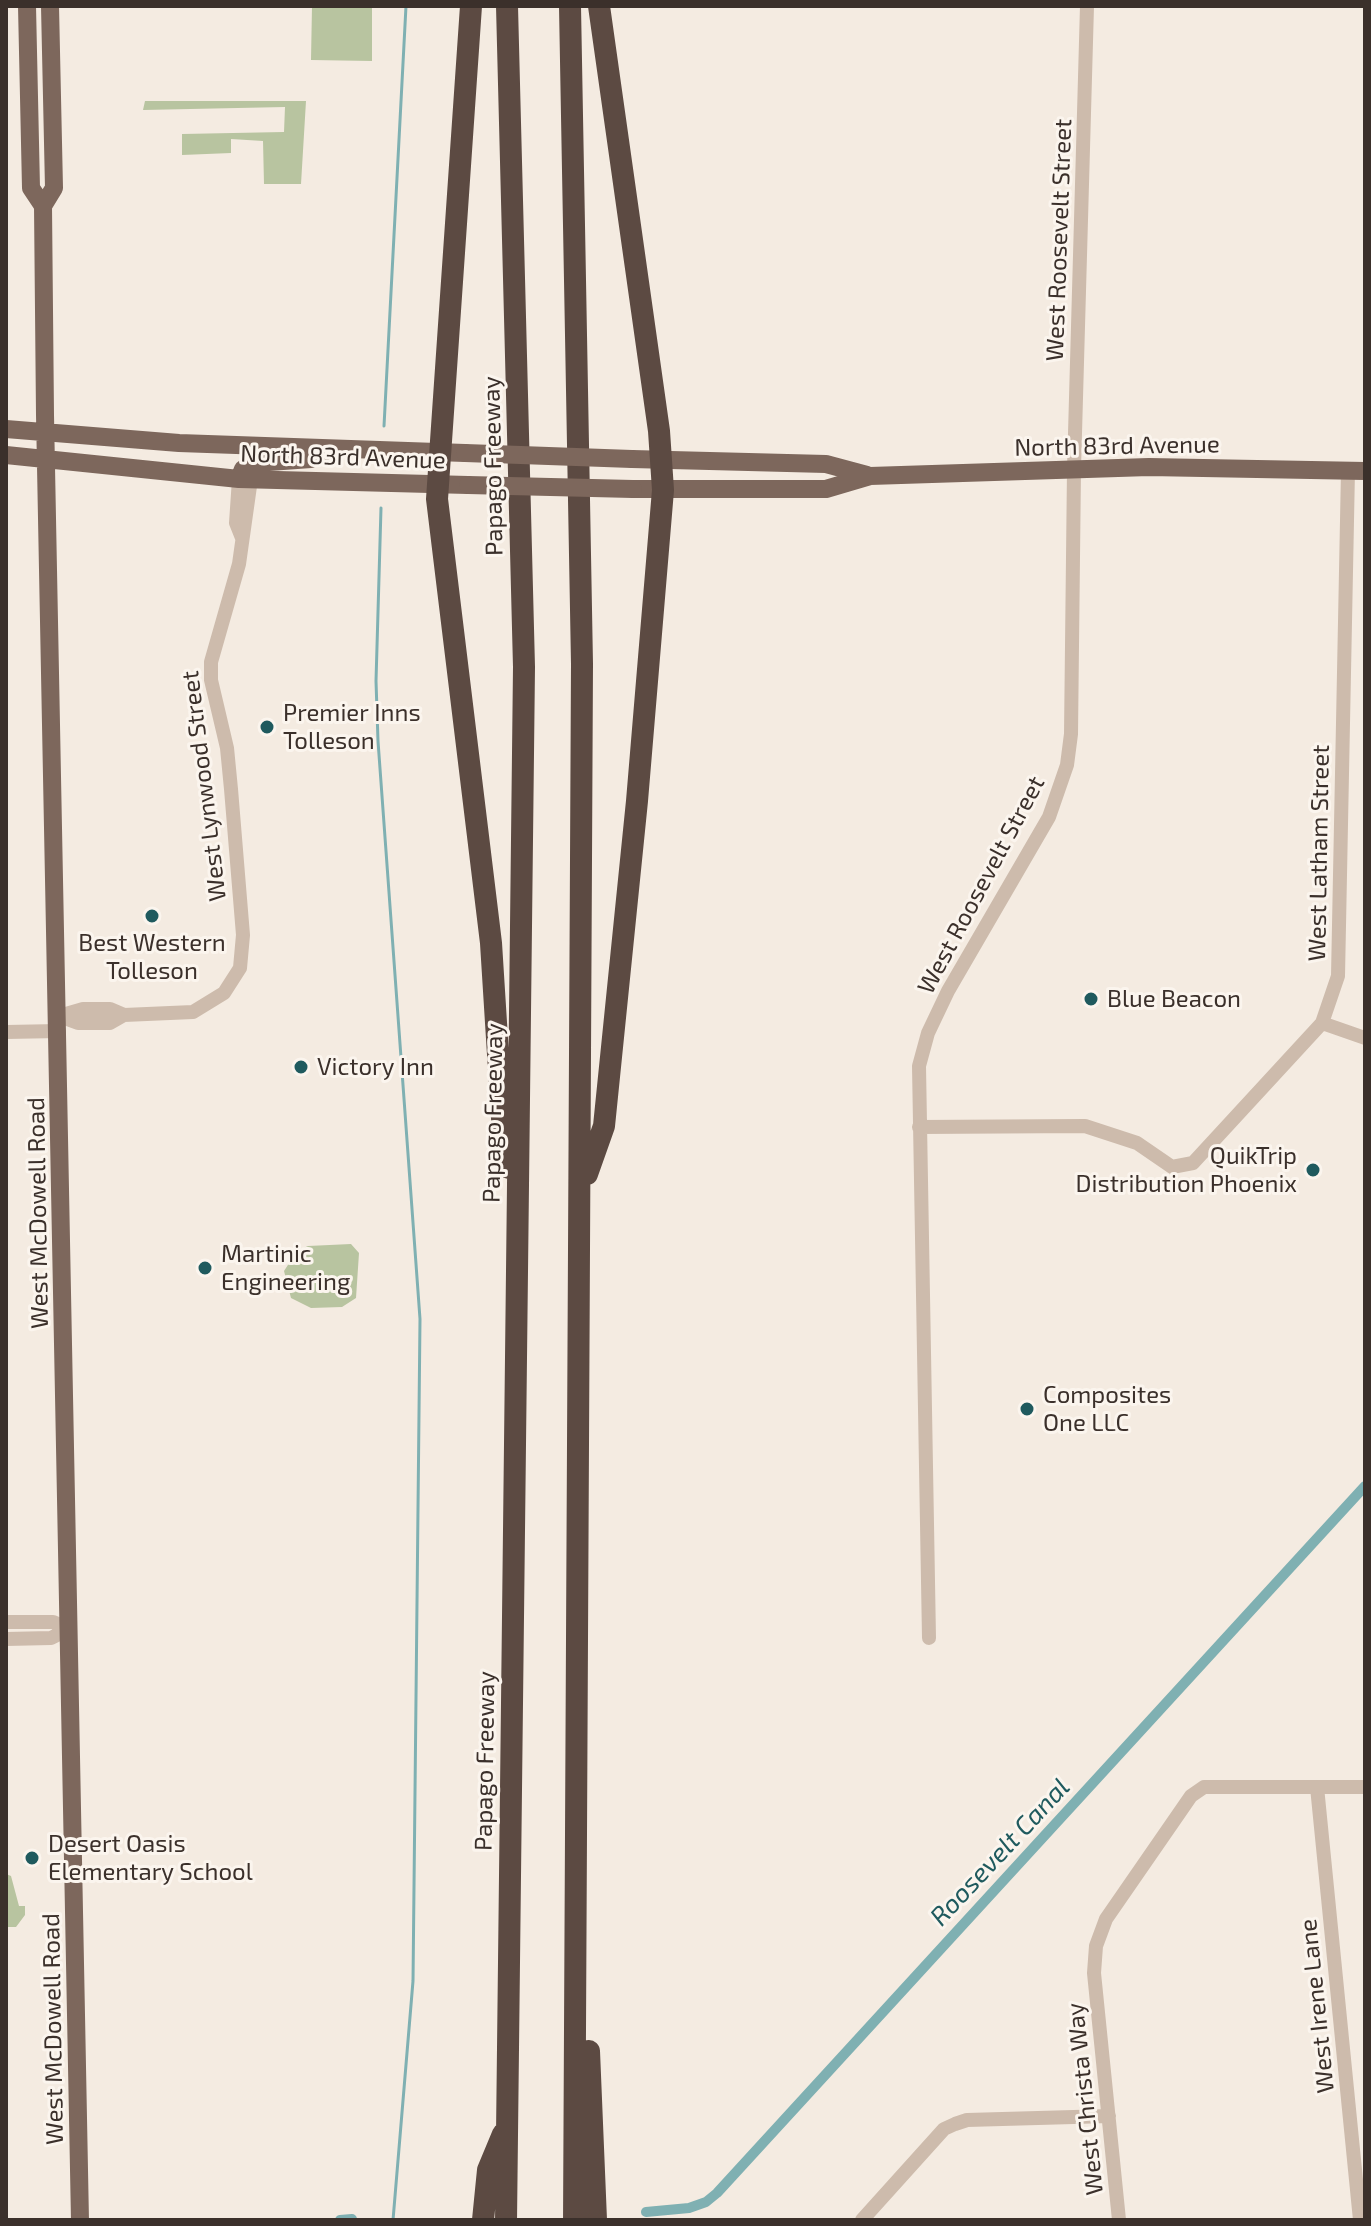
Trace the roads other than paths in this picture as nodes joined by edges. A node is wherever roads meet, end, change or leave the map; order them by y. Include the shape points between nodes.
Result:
1 (27, 6) edge
2 (50, 6) edge
3 (471, 6) edge
4 (507, 6) edge
5 (570, 6) edge
6 (599, 6) edge
7 (1087, 6) edge
8 (43, 206) junction
9 (6, 429) edge
10 (45, 432) junction
11 (335, 449) junction
12 (438, 452) junction
13 (6, 455) edge
14 (46, 459) junction
15 (662, 461) junction
16 (1074, 469) junction
17 (1357, 471) edge
18 (870, 476) junction
19 (245, 479) junction
20 (438, 484) junction
21 (663, 490) junction
22 (1322, 1023) junction
23 (59, 1024) junction
24 (6, 1032) edge
25 (1365, 1038) edge
26 (919, 1127) junction
27 (581, 1190) junction
28 (518, 1204) junction
29 (6, 1622) edge
30 (69, 1629) junction
31 (929, 1638) dead end
32 (6, 1639) edge
33 (1317, 1787) junction
34 (1365, 1787) edge
35 (578, 1918) junction
36 (1109, 2116) junction
37 (1357, 2116) edge
38 (506, 2126) junction
39 (80, 2220) edge
40 (483, 2220) edge
41 (506, 2220) edge
42 (574, 2220) edge
43 (596, 2220) edge
44 (862, 2220) edge
45 (1119, 2220) edge
46 (1360, 2220) edge

1 - 8 main road, West McDowell Road via 31,188
2 - 8 main road, West McDowell Road via 54,188
3 - 12 highway
4 - 28 highway, Papago Freeway via 524,667
5 - 27 highway via 582,664
6 - 15 highway
7 - 16 street, West Roosevelt Street
8 - 10 main road, West McDowell Road
9 - 10 main road, North 83rd Avenue
10 - 11 main road, North 83rd Avenue
10 - 14 main road, West McDowell Road
11 - 12 main road, North 83rd Avenue
11 - 19 main road via 311,459 255,463 243,469
12 - 15 main road, North 83rd Avenue, bridge
12 - 20 highway
13 - 14 main road, North 83rd Avenue
14 - 19 main road, North 83rd Avenue
14 - 23 main road, West McDowell Road
15 - 18 main road, North 83rd Avenue via 826,464
15 - 21 highway
16 - 17 main road, North 83rd Avenue
16 - 18 main road, North 83rd Avenue
16 - 26 street, West Roosevelt Street via 1067,765 1049,817 928,1033 919,1066
17 - 22 street, West Latham Street via 1339,961 1334,995
18 - 21 main road, North 83rd Avenue via 826,489
19 - 20 main road, North 83rd Avenue
19 - 23 street, West Lynwood Street via 236,523 242,538 237,572 211,662 212,690 227,748 243,935 240,968 212,1004 193,1012 124,1015 83,1009
20 - 21 main road, North 83rd Avenue, bridge
20 - 28 highway via 491,943 504,1150
21 - 27 highway via 604,1126
22 - 25 street
22 - 26 street, West Latham Street via 1193,1163 1172,1167 1137,1143 1085,1126
23 - 24 street
23 - 30 main road, West McDowell Road
26 - 31 street, West Roosevelt Street
27 - 35 highway
28 - 38 highway, Papago Freeway
29 - 30 street via 53,1622
30 - 32 street via 51,1638
30 - 39 main road, West McDowell Road
33 - 34 street, West Christa Way
33 - 36 street, West Christa Way via 1204,1787 1191,1796 1106,1919 1094,1973
33 - 37 street, West Irene Lane
35 - 42 highway
35 - 43 highway
36 - 44 street via 955,2124 944,2129
36 - 45 street, West Christa Way
37 - 46 street, West Irene Lane
38 - 40 highway via 488,2170
38 - 41 highway, Papago Freeway

